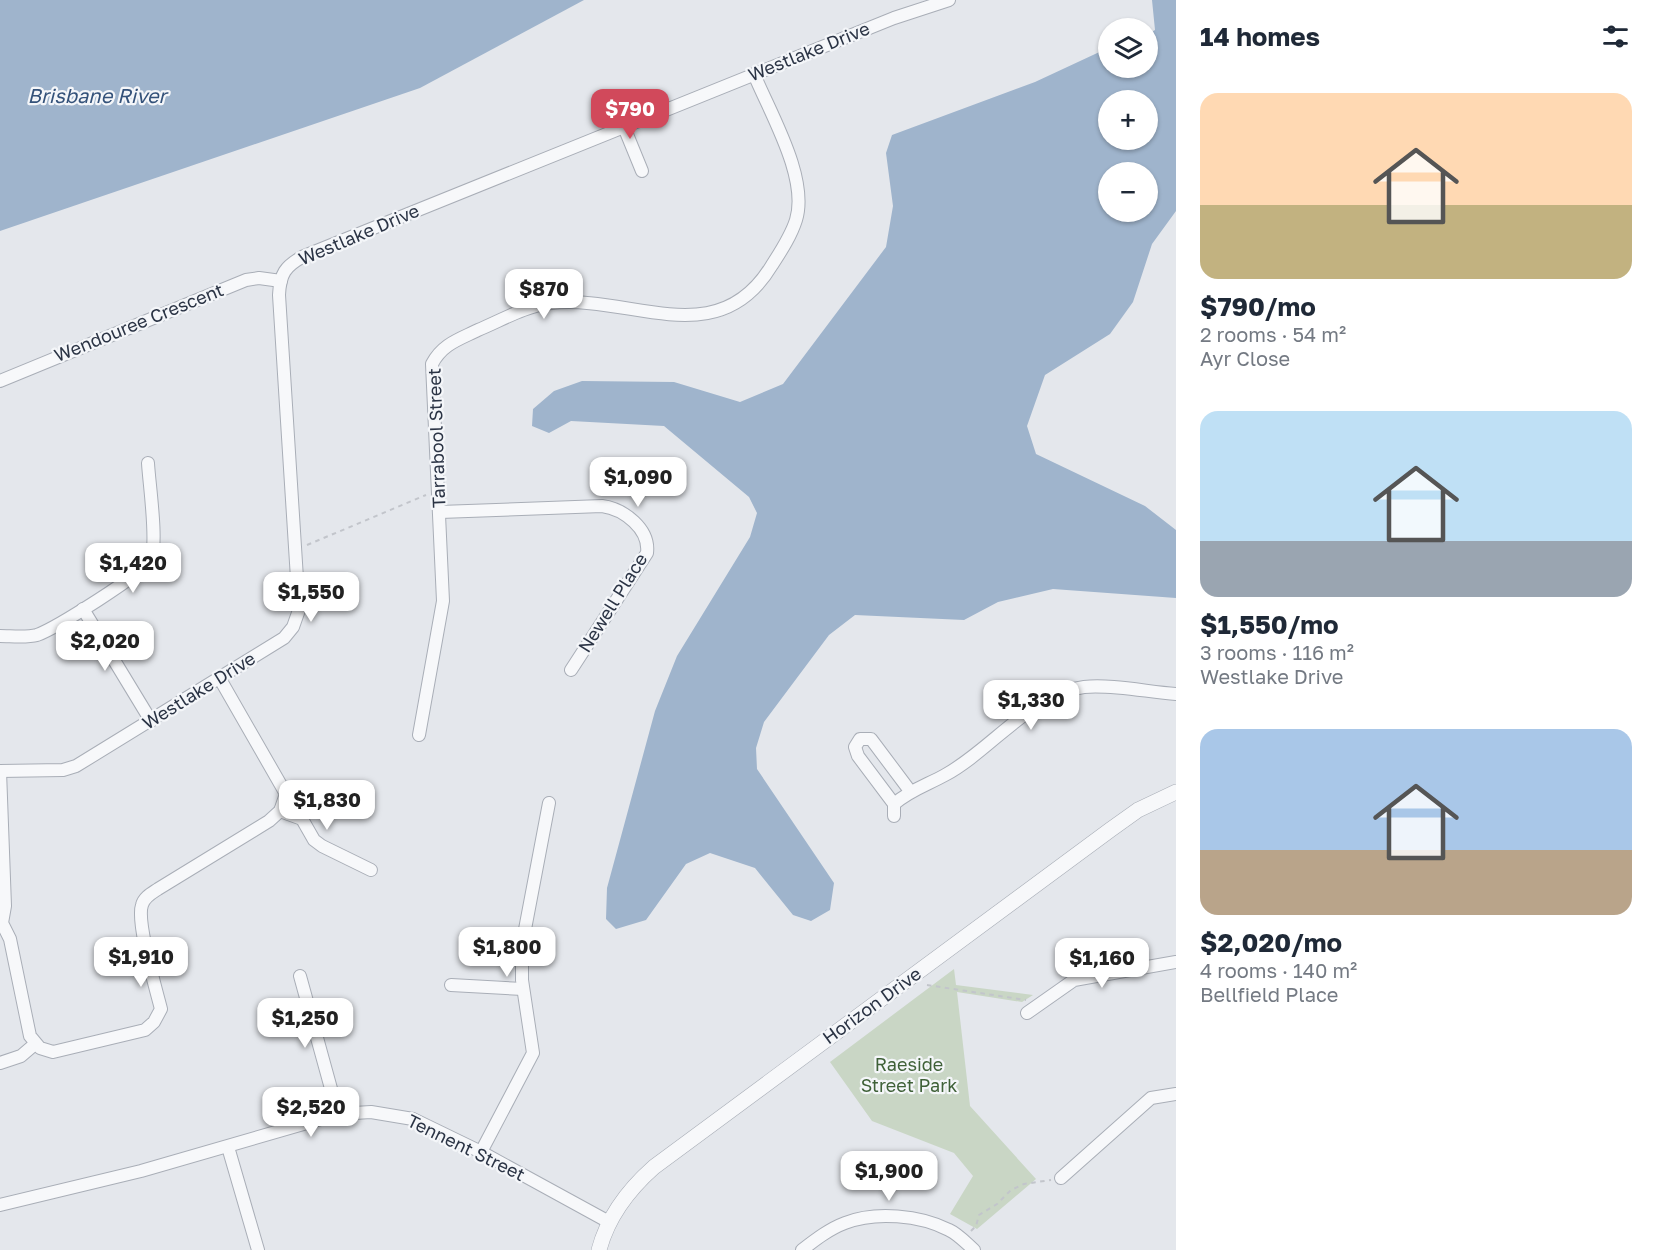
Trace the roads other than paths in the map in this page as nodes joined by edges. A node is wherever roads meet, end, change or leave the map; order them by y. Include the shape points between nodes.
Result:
1 (949, 0) edge
2 (754, 74) junction
3 (624, 127) junction
4 (642, 171) dead end
5 (281, 281) junction
6 (0, 381) edge
7 (148, 463) dead end
8 (440, 512) junction
9 (83, 609) junction
10 (0, 636) edge
11 (571, 670) dead end
12 (220, 679) junction
13 (1176, 694) edge
14 (151, 721) junction
15 (418, 735) dead end
16 (0, 771) edge
17 (910, 791) junction
18 (1176, 792) edge
19 (549, 803) dead end
20 (280, 811) junction
21 (371, 870) dead end
22 (1, 923) edge
23 (1176, 962) edge
24 (300, 976) dead end
25 (451, 986) dead end
26 (523, 988) junction
27 (1029, 1012) road end
28 (35, 1044) junction
29 (0, 1063) edge
30 (1176, 1094) edge
31 (338, 1114) junction
32 (228, 1147) junction
33 (481, 1152) junction
34 (1061, 1178) road end
35 (0, 1205) edge
36 (609, 1222) junction
37 (258, 1250) edge
38 (599, 1250) edge
39 (802, 1250) edge
40 (974, 1250) edge

1 - 2 street, Westlake Drive
2 - 3 street, Westlake Drive
2 - 8 street, Tarrabool Street via 797,180 798,198 796,221 761,282 728,308 697,315 575,302 550,303 522,311 443,347 432,364
3 - 4 street
3 - 5 street, Westlake Drive via 304,256 287,266
5 - 6 street, Wendouree Crescent via 246,280
5 - 12 street, Westlake Drive via 299,610 284,638
7 - 9 street via 151,558 143,569
8 - 11 street, Newell Place via 602,506 612,507 643,530 649,542 647,553
8 - 15 street, Tarrabool Street via 443,601
9 - 10 street via 37,635
9 - 14 street
12 - 14 street, Westlake Drive
12 - 20 street via 286,794
13 - 17 street via 1086,687 1065,692 1043,703 946,775
14 - 16 street, Westlake Drive via 76,766 63,770
16 - 22 street via 5,906
17 - 17 street via 894,810 858,756 855,747 860,739 871,739
18 - 36 street, Horizon Drive via 1138,810 1110,830 654,1167 629,1191
19 - 26 street via 522,945
20 - 21 street via 302,819 322,846
20 - 28 street via 147,896 142,904 142,927 161,1009 150,1026 136,1033 53,1052
22 - 28 street via 10,939 30,1036
23 - 27 street via 1074,980
24 - 31 street
25 - 26 street
26 - 33 street via 532,1053
28 - 29 street via 21,1056
30 - 34 street via 1151,1098
31 - 32 street, Tennent Street
31 - 33 street, Tennent Street via 371,1112 413,1119
32 - 35 street, Tennent Street
32 - 37 street
33 - 36 street, Tennent Street
36 - 38 street, Horizon Drive
39 - 40 street via 845,1222 875,1216 937,1224

